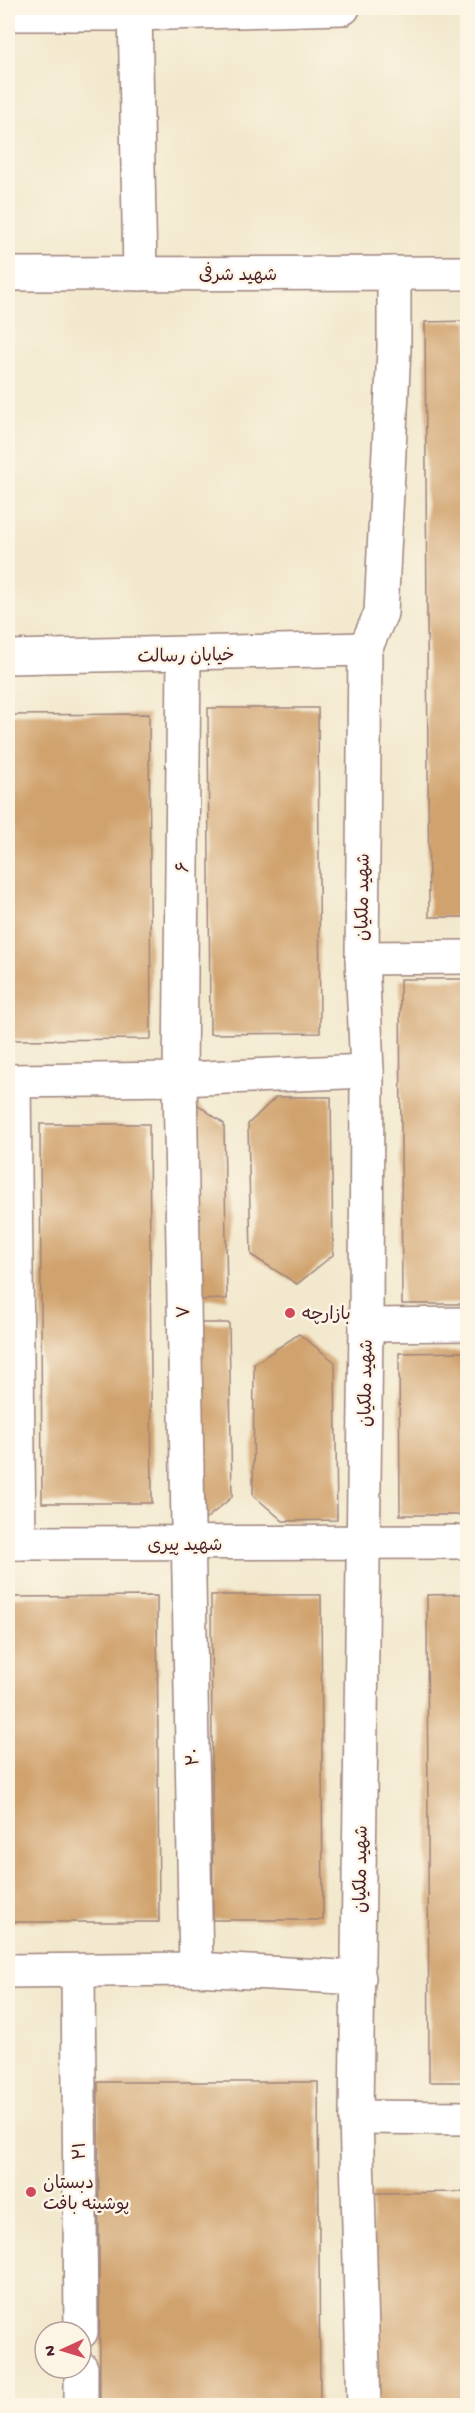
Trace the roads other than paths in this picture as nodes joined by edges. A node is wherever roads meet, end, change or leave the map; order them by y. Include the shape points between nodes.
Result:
1 (343, 8) edge
2 (135, 10) edge
3 (8, 14) edge
4 (394, 273) junction
5 (468, 273) edge
6 (8, 274) edge
7 (140, 274) junction
8 (365, 650) junction
9 (184, 655) junction
10 (8, 657) edge
11 (468, 957) edge
12 (362, 958) junction
13 (367, 1071) junction
14 (180, 1078) junction
15 (11, 1081) edge
16 (468, 1324) edge
17 (366, 1325) junction
18 (468, 1542) edge
19 (13, 1543) edge
20 (363, 1543) junction
21 (187, 1545) junction
22 (196, 1969) junction
23 (8, 1971) edge
24 (78, 1971) junction
25 (358, 1978) junction
26 (356, 2117) junction
27 (468, 2118) edge
28 (81, 2320) edge
29 (81, 2380) edge
30 (81, 2406) edge
31 (364, 2406) edge

1 - 2 street
2 - 3 street
2 - 7 street
4 - 5 street, شهید شرفی
4 - 7 street, شهید شرفی
4 - 8 street via 381,614
6 - 7 street, شهید شرفی
8 - 9 street, خیابان رسالت
8 - 12 street, شهید ملکیان
9 - 10 street, خیابان رسالت
9 - 14 street, ۶
11 - 12 street
12 - 13 street, شهید ملکیان
13 - 14 street
13 - 17 street, شهید ملکیان
14 - 15 street
14 - 21 street, ۷
15 - 19 street
16 - 17 street
17 - 20 street, شهید ملکیان
18 - 20 street, شهید پیری
19 - 21 street, شهید پیری
20 - 21 street, شهید پیری
20 - 25 street, شهید ملکیان
21 - 22 street, ۲۰
22 - 24 street
22 - 25 street
23 - 24 street
24 - 28 street, ۲۱
25 - 26 street, شهید ملکیان
26 - 27 street
26 - 31 street, شهید ملکیان
29 - 30 street

